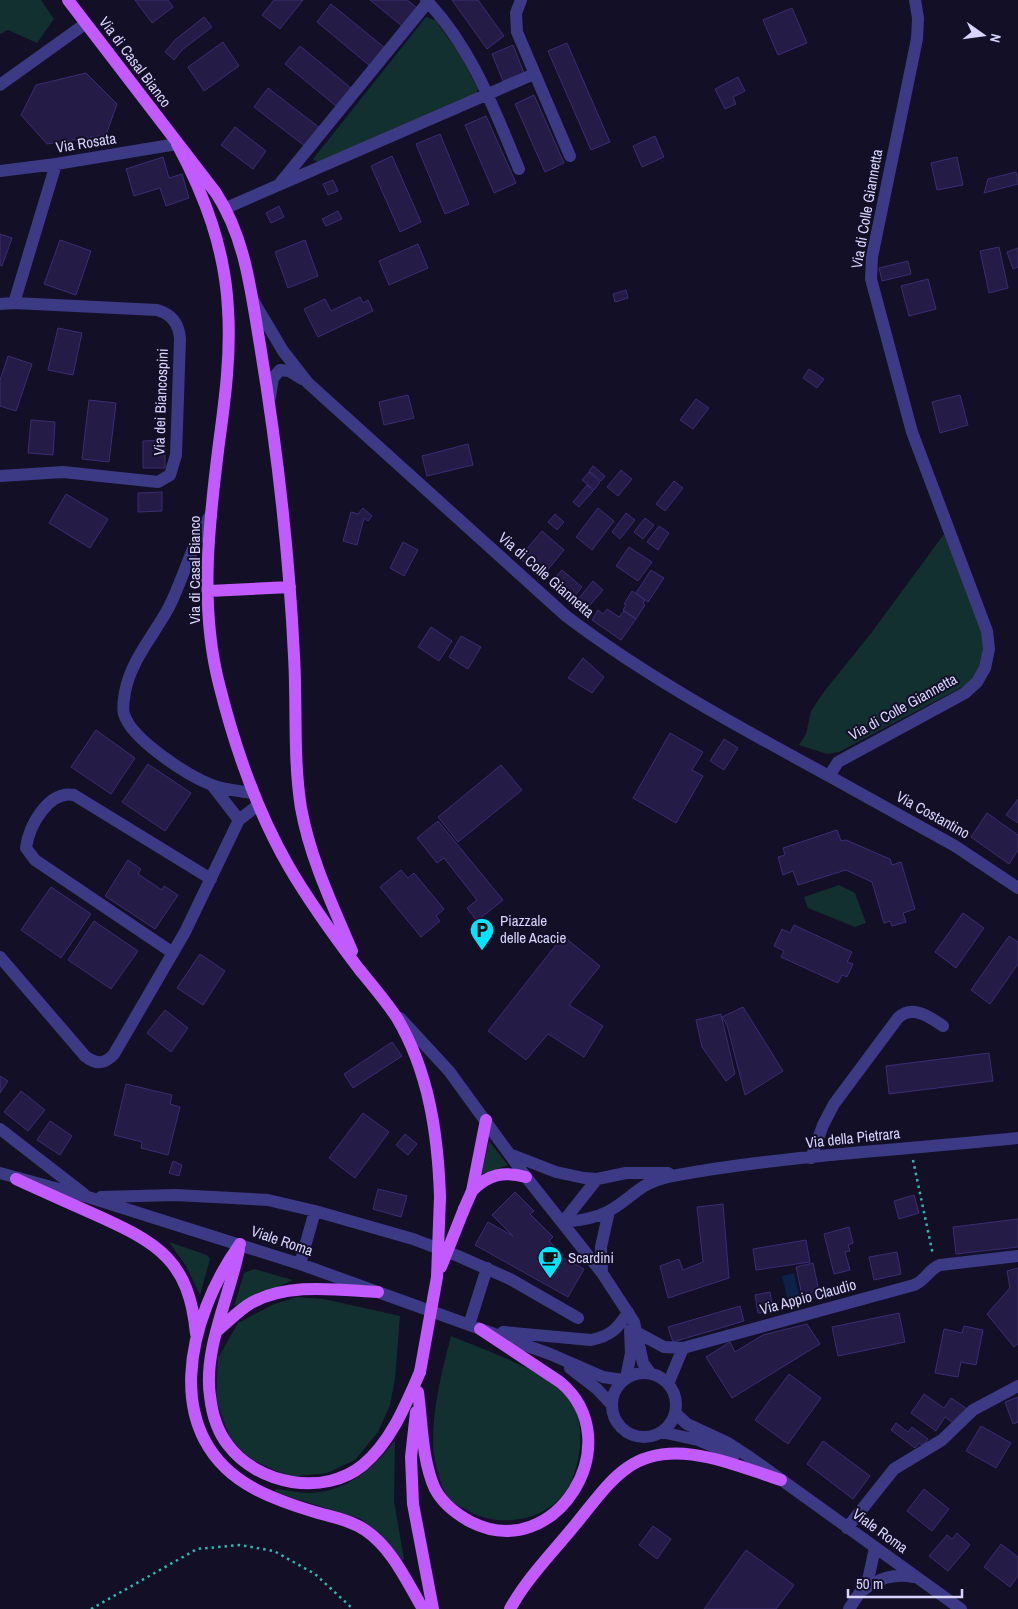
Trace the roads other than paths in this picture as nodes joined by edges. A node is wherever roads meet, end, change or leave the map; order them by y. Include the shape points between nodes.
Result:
1 (68, 0) edge
2 (521, 0) edge
3 (916, 0) edge
4 (427, 1) edge
5 (85, 24) junction
6 (534, 74) junction
7 (0, 85) edge
8 (487, 94) junction
9 (177, 144) junction
10 (570, 156) dead end
11 (56, 164) junction
12 (519, 169) dead end
13 (0, 171) edge
14 (279, 185) junction
15 (226, 208) junction
16 (253, 300) junction
17 (14, 303) junction
18 (0, 304) edge
19 (308, 383) junction
20 (269, 404) junction
21 (0, 476) edge
22 (211, 514) junction
23 (290, 587) junction
24 (209, 591) junction
25 (829, 776) junction
26 (212, 785) junction
27 (253, 793) junction
28 (258, 805) junction
29 (239, 820) junction
30 (211, 879) junction
31 (1018, 888) edge
32 (173, 953) junction
33 (0, 957) edge
34 (360, 970) junction
35 (392, 1010) junction
36 (944, 1026) dead end
37 (486, 1120) junction
38 (0, 1130) edge
39 (1018, 1138) edge
40 (512, 1155) junction
41 (811, 1158) junction
42 (0, 1173) edge
43 (690, 1173) junction
44 (526, 1176) junction
45 (16, 1179) junction
46 (597, 1179) junction
47 (472, 1191) junction
48 (88, 1197) junction
49 (315, 1211) junction
50 (609, 1211) junction
51 (563, 1222) junction
52 (240, 1244) junction
53 (1018, 1256) edge
54 (300, 1264) junction
55 (487, 1268) junction
56 (602, 1273) junction
57 (437, 1277) junction
58 (378, 1292) junction
59 (628, 1312) junction
60 (578, 1318) dead end
61 (474, 1327) junction
62 (218, 1330) junction
63 (638, 1333) junction
64 (196, 1339) junction
65 (683, 1348) junction
66 (550, 1354) junction
67 (420, 1372) junction
68 (651, 1374) junction
69 (625, 1379) junction
70 (668, 1384) junction
71 (1018, 1386) edge
72 (418, 1392) junction
73 (612, 1405) junction
74 (675, 1413) junction
75 (661, 1432) junction
76 (781, 1480) junction
77 (847, 1528) junction
78 (875, 1548) junction
79 (917, 1577) junction
80 (864, 1590) junction
81 (423, 1609) edge
82 (433, 1609) edge
83 (510, 1609) edge
84 (849, 1609) edge
85 (961, 1609) edge

1 - 5 main road, Via di Casal Bianco
2 - 6 street via 516,25
3 - 25 street, Via di Colle Giannetta via 917,39 872,257 871,279 918,449 981,610 988,656 981,675 966,693 838,762
4 - 8 street via 462,44
4 - 14 street
5 - 7 street
5 - 9 main road, Via di Casal Bianco
6 - 8 street
6 - 10 street
8 - 12 street
8 - 14 street
9 - 11 street, Via Rosata
9 - 15 main road, Via di Casal Bianco
9 - 22 main road, Via di Casal Bianco via 208,207 227,290 226,379
11 - 13 street, Via Rosata
11 - 17 street
14 - 15 street
15 - 16 main road, Via di Casal Bianco via 244,259
16 - 19 street, Via di Colle Giannetta via 283,351
16 - 20 main road, Via di Casal Bianco
17 - 18 street, Via dei Biancospini
17 - 21 street, Via dei Biancospini via 157,310 173,319 180,339 176,455 170,475 158,482 63,472
19 - 20 street, Via di Colle Giannetta via 289,371 280,370 273,378
19 - 25 street, Via di Colle Giannetta via 551,604 583,629 718,716
20 - 23 main road, Via di Casal Bianco via 287,538
22 - 24 main road, Via di Casal Bianco
22 - 26 street via 199,532 174,596 136,661 123,708 131,727 156,750
23 - 24 main road
23 - 34 main road, Via di Casal Bianco via 301,807 314,861
24 - 27 main road, Via di Casal Bianco via 215,668 239,756
25 - 31 street, Via Costantino via 955,846
26 - 27 street
26 - 29 street
27 - 28 main road, Via di Casal Bianco
28 - 29 street
28 - 34 main road, Via di Casal Bianco via 315,909
29 - 30 street
30 - 32 street
30 - 32 street via 74,795 61,794 53,799 30,830 26,848 35,860
32 - 33 street via 114,1054 102,1063 85,1056
34 - 35 main road, Via di Casal Bianco
35 - 37 street via 449,1071
35 - 57 main road, Via di Casal Bianco, bridge via 411,1047 428,1098 436,1141 440,1197
36 - 41 street via 916,1012 898,1018 834,1104
37 - 40 street
37 - 47 main road
38 - 48 street
39 - 41 street, Via della Pietrara
40 - 44 street
40 - 46 street via 556,1172
41 - 43 street, Via della Pietrara
42 - 45 street, Viale Roma
43 - 46 street via 626,1173
43 - 50 street via 652,1182
44 - 47 main road via 501,1173 487,1178
44 - 51 street
45 - 48 street, Viale Roma
45 - 64 main road via 126,1228 158,1248 187,1288 194,1311
46 - 51 street
47 - 57 main road, bridge
48 - 49 street via 175,1195 268,1200
48 - 52 street, Viale Roma
49 - 54 street
49 - 55 street via 413,1239
50 - 51 street
50 - 56 street via 601,1247
51 - 56 street
52 - 54 street, Viale Roma
52 - 62 main road
52 - 64 main road via 222,1272
53 - 65 street, Via Appio Claudio via 951,1262 935,1267 914,1286
54 - 58 street, Viale Roma
55 - 60 street
55 - 61 street
56 - 59 street
57 - 67 main road, bridge
58 - 61 street, Viale Roma
58 - 62 main road via 321,1290 276,1293 250,1303
59 - 61 street via 619,1328 605,1337 591,1340
59 - 63 street
59 - 69 street via 631,1342
61 - 66 street, Viale Roma
61 - 72 main road via 560,1382 572,1392 581,1408 588,1433 588,1455 578,1484 561,1508 536,1525 508,1530 484,1528 456,1513 440,1496 432,1480
62 - 67 main road via 210,1358 209,1377 211,1406 219,1431 228,1446 247,1464 287,1481 312,1484 328,1481 344,1476 365,1463 388,1436
63 - 65 street, Via Appio Claudio via 664,1347
63 - 68 street via 643,1363
64 - 81 main road via 191,1375 192,1410 201,1434 218,1461 234,1476 263,1492 365,1530 389,1555
65 - 70 street
66 - 69 street, Viale Roma via 603,1377
66 - 73 street, Viale Roma via 597,1389
67 - 72 main road
68 - 69 street via 642,1373
68 - 70 street
69 - 73 street via 615,1391
70 - 74 street via 676,1402
71 - 77 street via 973,1410 942,1440 894,1469
72 - 82 main road via 411,1486 415,1526
73 - 75 street via 616,1422 629,1433 645,1437
74 - 75 street
74 - 76 street, Viale Roma via 687,1424 728,1443
75 - 76 street, Viale Roma via 709,1444
76 - 77 street, Viale Roma
76 - 83 main road via 695,1455 659,1456 638,1462 625,1469 604,1491
77 - 78 street, Viale Roma
78 - 79 street, Viale Roma
78 - 80 street
79 - 80 street via 889,1576
79 - 85 street, Viale Roma
80 - 84 street

